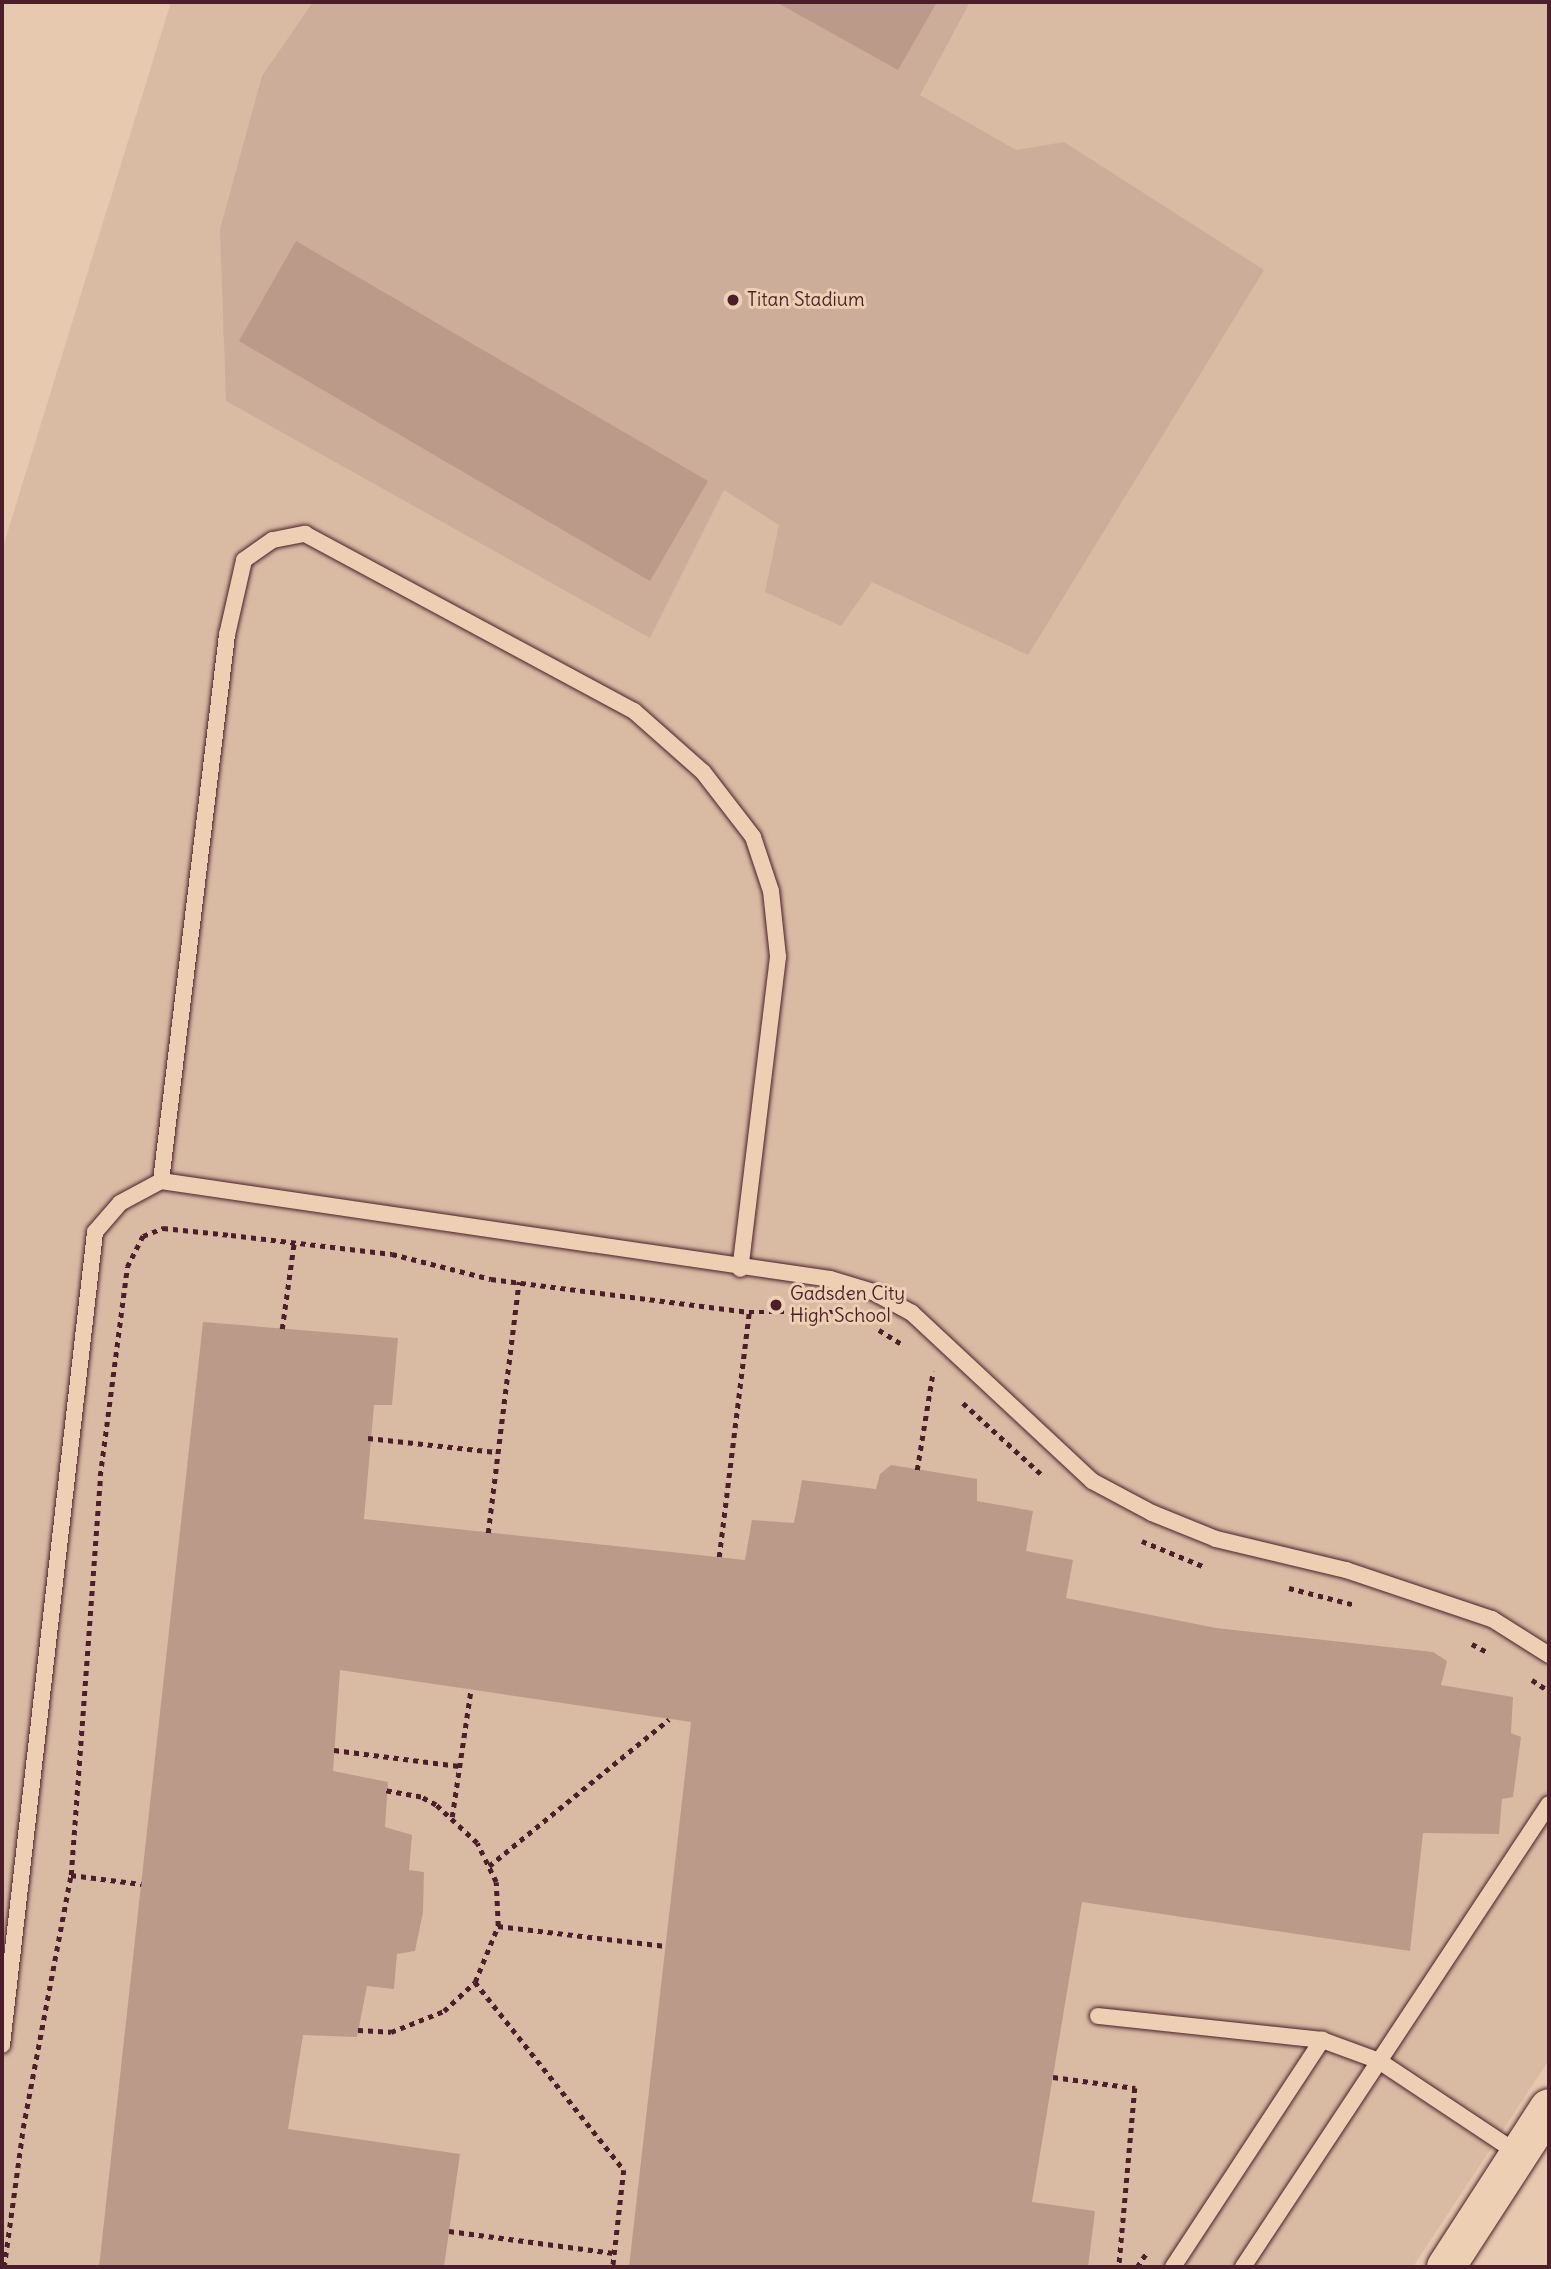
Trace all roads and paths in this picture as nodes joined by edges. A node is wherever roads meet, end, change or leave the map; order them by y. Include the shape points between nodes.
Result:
1 (160, 1181) junction
2 (294, 1243) junction
3 (740, 1269) junction
4 (519, 1282) junction
5 (749, 1312) junction
6 (841, 1313) dead end
7 (868, 1323) dead end
8 (282, 1329) dead end
9 (908, 1350) dead end
10 (925, 1363) dead end
11 (933, 1370) junction
12 (942, 1379) dead end
13 (959, 1397) dead end
14 (368, 1438) dead end
15 (496, 1452) junction
16 (918, 1469) dead end
17 (1049, 1480) dead end
18 (488, 1532) dead end
19 (1129, 1533) dead end
20 (719, 1557) dead end
21 (1209, 1568) dead end
22 (1279, 1585) dead end
23 (1365, 1608) dead end
24 (1463, 1640) dead end
25 (1549, 1655) edge
26 (1496, 1657) dead end
27 (1528, 1677) dead end
28 (471, 1689) dead end
29 (1549, 1691) edge
30 (669, 1719) dead end
31 (334, 1750) dead end
32 (459, 1766) junction
33 (386, 1791) dead end
34 (1549, 1804) edge
35 (452, 1817) junction
36 (489, 1867) junction
37 (71, 1875) junction
38 (141, 1884) dead end
39 (498, 1926) junction
40 (666, 1946) dead end
41 (475, 1982) junction
42 (1098, 2017) dead end
43 (358, 2030) dead end
44 (1322, 2040) junction
45 (2, 2045) edge
46 (1379, 2061) junction
47 (1053, 2077) dead end
48 (1549, 2108) edge
49 (1520, 2154) junction
50 (449, 2231) dead end
51 (614, 2253) junction
52 (4, 2267) edge
53 (613, 2267) edge
54 (1119, 2267) edge
55 (1173, 2267) edge
56 (1243, 2267) edge
57 (1447, 2267) edge

1 - 3 lane
1 - 3 lane via 227,635 244,560 273,540 305,534 635,711 703,772 753,836 771,891 778,957
1 - 45 lane via 120,1203 95,1233
2 - 4 path via 392,1254 472,1276
2 - 8 path
2 - 37 path via 163,1228 143,1236 130,1257 100,1476
3 - 25 lane via 830,1279 873,1292 912,1313 1092,1481 1152,1513 1216,1539 1346,1570 1492,1619
4 - 5 path
4 - 15 path
5 - 6 path
5 - 20 path
7 - 9 path
10 - 11 path
11 - 12 path
11 - 16 path
13 - 17 path
14 - 15 path
15 - 18 path
19 - 21 path via 1152,1547
22 - 23 path
24 - 26 path
27 - 29 path
28 - 32 path
30 - 36 path
31 - 32 path
32 - 35 path
33 - 35 path via 421,1797
34 - 46 lane
35 - 36 path via 477,1843
36 - 39 path via 496,1882
37 - 38 path
37 - 52 path via 23,2128
39 - 40 path
39 - 41 path
41 - 43 path via 459,2000 427,2022 391,2032
41 - 51 path via 624,2170
42 - 44 lane
44 - 46 lane
44 - 55 lane
46 - 49 lane
46 - 56 lane
47 - 54 path via 1135,2088
48 - 49 street
49 - 57 street
50 - 51 path
51 - 53 path

